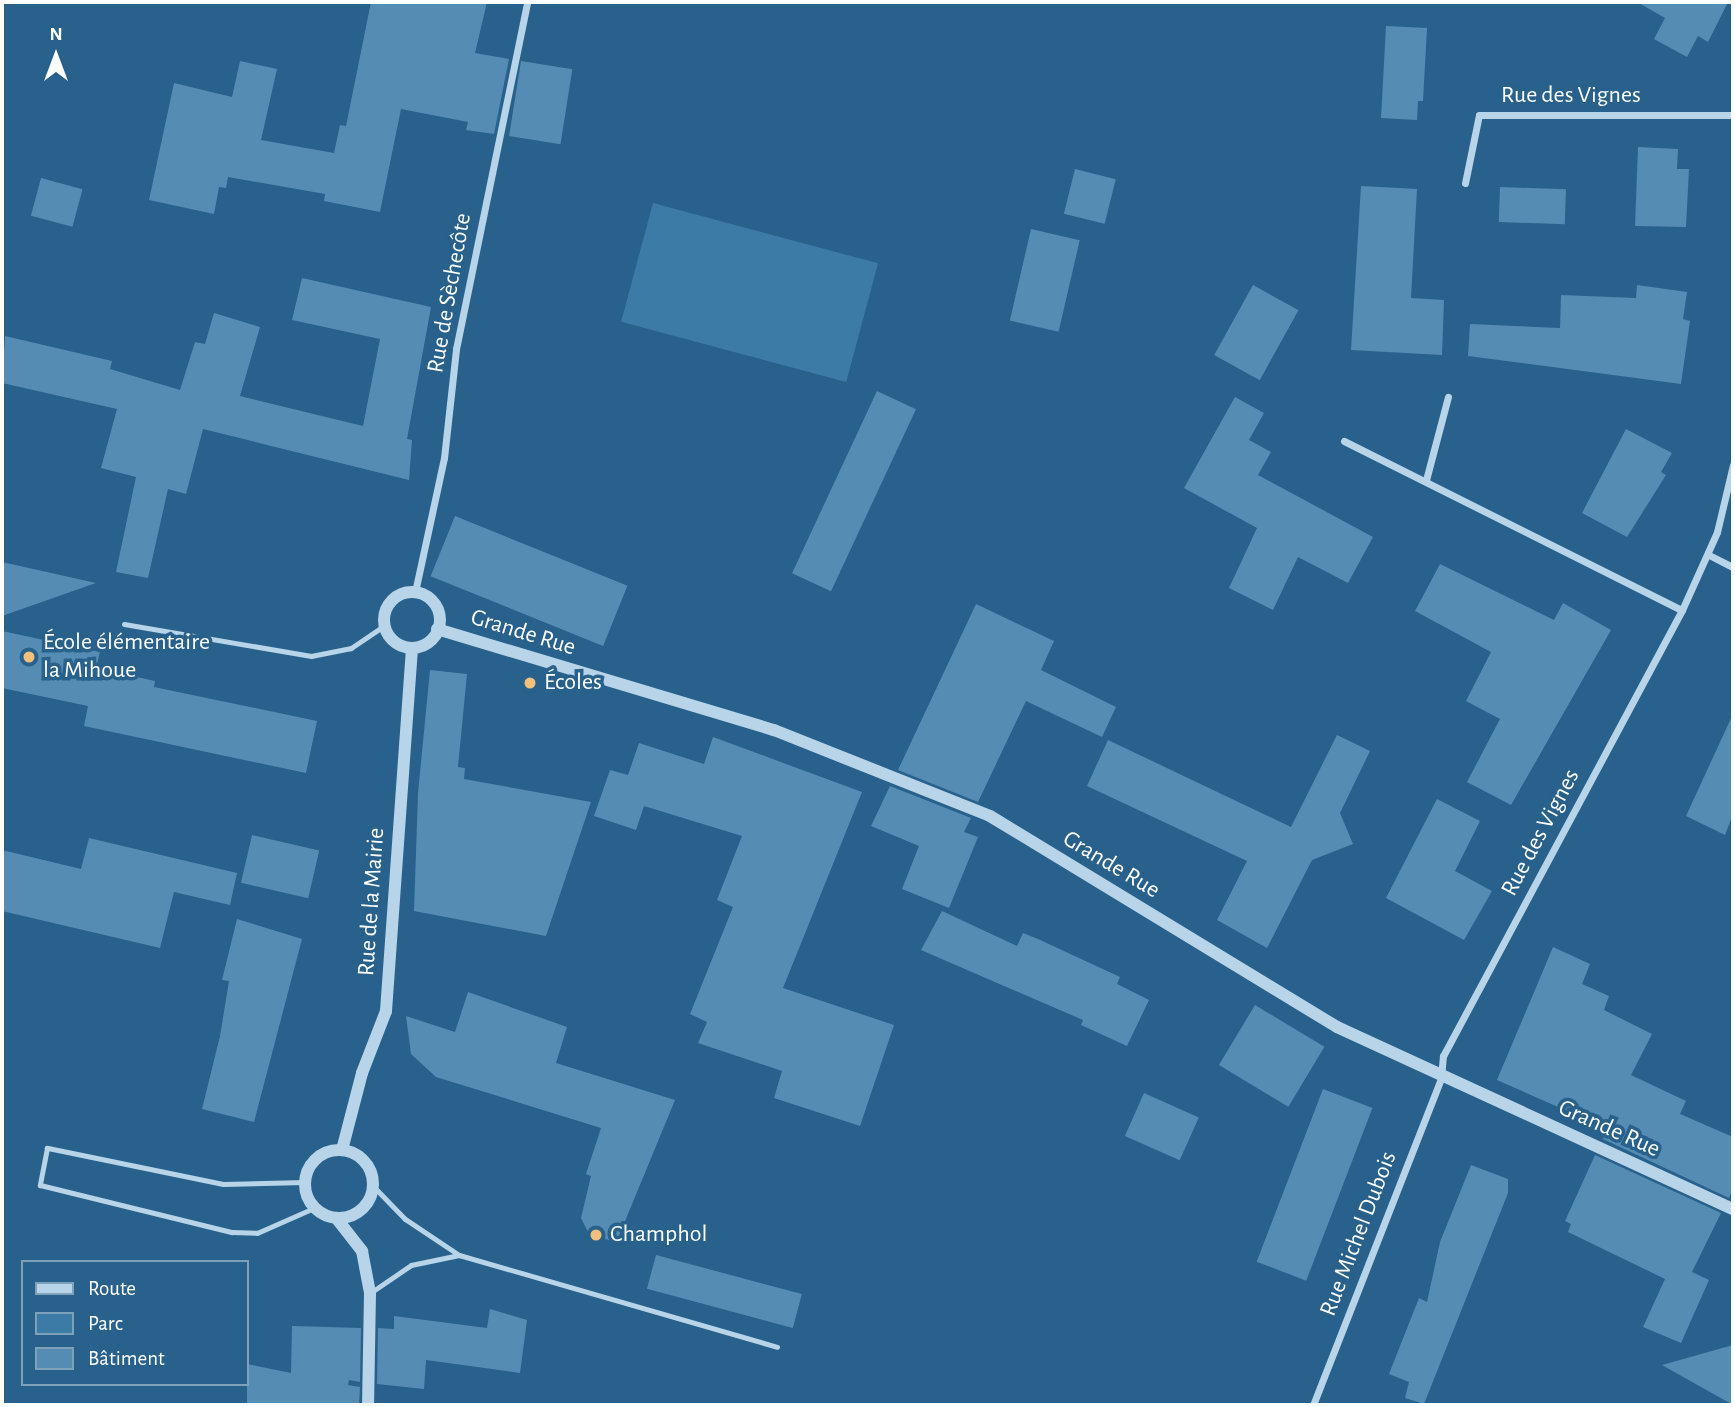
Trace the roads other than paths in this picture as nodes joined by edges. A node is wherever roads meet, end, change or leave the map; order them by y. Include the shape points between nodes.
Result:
1 (527, 2) edge
2 (1733, 115) edge
3 (1465, 183) dead end
4 (1448, 397) dead end
5 (1344, 441) dead end
6 (1733, 465) edge
7 (1426, 480) junction
8 (1709, 555) junction
9 (1733, 567) edge
10 (415, 592) junction
11 (1682, 610) junction
12 (124, 624) dead end
13 (384, 626) junction
14 (437, 629) junction
15 (412, 649) junction
16 (1441, 1078) junction
17 (342, 1150) junction
18 (305, 1182) junction
19 (374, 1187) junction
20 (314, 1208) junction
21 (1733, 1209) edge
22 (337, 1219) junction
23 (458, 1255) junction
24 (370, 1293) junction
25 (777, 1347) dead end
26 (368, 1405) edge
27 (1313, 1405) edge

1 - 10 street, Rue de Sèchecôte via 456,349 444,458
2 - 3 street, Rue des Vignes via 1479,115
4 - 7 street
5 - 7 street
6 - 8 street, Rue des Vignes
7 - 11 street
8 - 9 street
8 - 11 street, Rue des Vignes
10 - 13 street via 401,594 391,603
10 - 14 street via 437,606
11 - 16 street, Rue des Vignes via 1443,1056
12 - 13 lane via 311,656 351,648
13 - 15 street via 389,638
14 - 15 street via 432,638
14 - 16 street, Grande Rue via 774,730 990,816 1337,1027
15 - 17 street, Rue de la Mairie via 386,1011 362,1073
16 - 21 street, Grande Rue
16 - 27 street, Rue Michel Dubois
17 - 18 street via 316,1159
17 - 19 street via 365,1161
18 - 20 street
18 - 20 lane via 223,1184 47,1148 40,1185 232,1232 257,1233
19 - 22 street via 363,1209
19 - 23 lane via 405,1219
20 - 22 street
22 - 24 street via 362,1251
23 - 24 lane via 411,1265
23 - 25 lane
24 - 26 street

